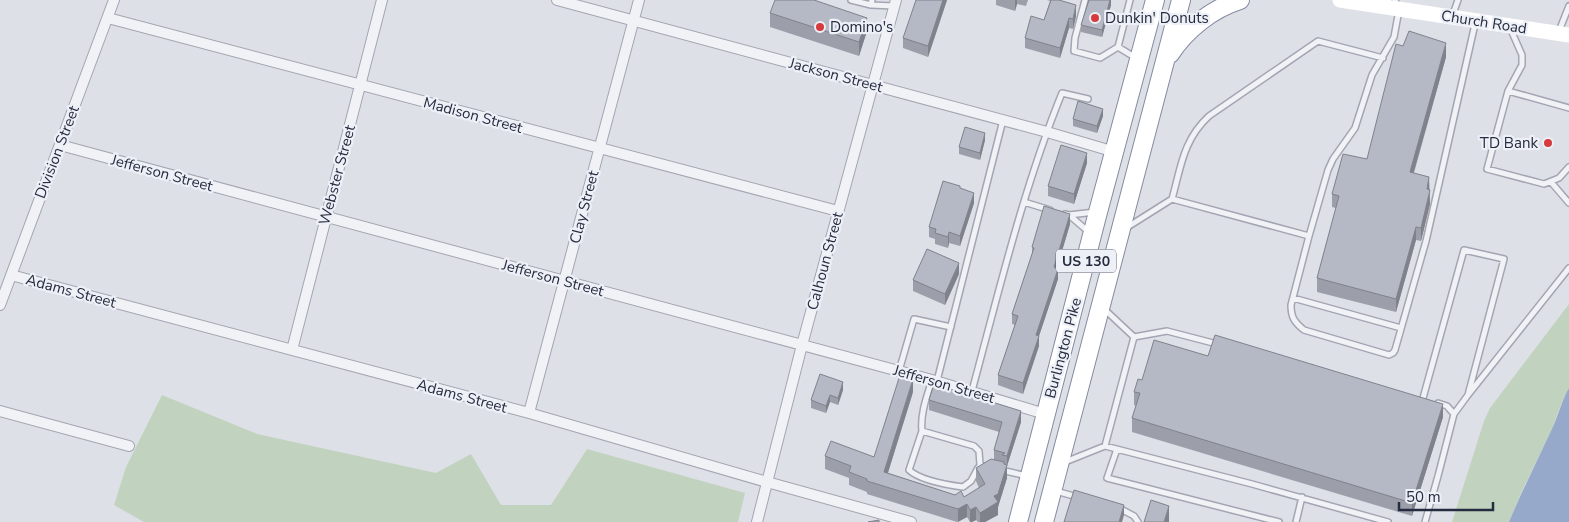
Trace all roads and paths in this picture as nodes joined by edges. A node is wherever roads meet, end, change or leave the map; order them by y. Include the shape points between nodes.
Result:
1 (114, 0) edge
2 (382, 0) edge
3 (557, 0) edge
4 (639, 0) edge
5 (851, 0) edge
6 (1085, 0) edge
7 (1130, 0) edge
8 (1155, 0) edge
9 (1181, 0) edge
10 (1240, 0) edge
11 (1340, 0) edge
12 (1458, 0) edge
13 (871, 3) edge
14 (895, 3) edge
15 (1397, 5) edge
16 (1569, 6) edge
17 (1452, 17) junction
18 (108, 18) junction
19 (633, 21) junction
20 (1476, 21) junction
21 (1510, 27) junction
22 (1564, 34) edge
23 (1118, 47) junction
24 (1383, 58) junction
25 (1139, 61) junction
26 (1165, 62) junction
27 (360, 85) junction
28 (873, 85) junction
29 (1508, 90) junction
30 (1088, 99) dead end
31 (1569, 108) edge
32 (1003, 120) junction
33 (1046, 132) junction
34 (60, 145) junction
35 (599, 148) junction
36 (1114, 152) junction
37 (1569, 167) edge
38 (1551, 182) junction
39 (1172, 199) junction
40 (1024, 202) junction
41 (1569, 203) edge
42 (838, 211) junction
43 (1098, 212) junction
44 (1069, 215) junction
45 (326, 217) junction
46 (1121, 231) junction
47 (1092, 234) junction
48 (1309, 236) junction
49 (1569, 268) edge
50 (11, 275) junction
51 (564, 281) junction
52 (1293, 298) junction
53 (0, 305) edge
54 (1101, 306) junction
55 (951, 328) junction
56 (1401, 328) junction
57 (1134, 336) junction
58 (802, 345) junction
59 (1221, 345) edge
60 (292, 350) junction
61 (899, 371) junction
62 (935, 381) junction
63 (972, 391) junction
64 (1468, 395) junction
65 (1414, 396) edge
66 (1423, 398) junction
67 (0, 411) edge
68 (529, 414) junction
69 (1046, 414) junction
70 (1454, 414) junction
71 (922, 431) junction
72 (129, 446) dead end
73 (1105, 446) junction
74 (1117, 449) junction
75 (1060, 464) junction
76 (980, 465) junction
77 (988, 467) edge
78 (996, 469) edge
79 (1030, 477) junction
80 (767, 482) junction
81 (1053, 491) junction
82 (1302, 497) junction
83 (1081, 498) edge
84 (1109, 505) edge
85 (756, 522) edge
86 (911, 522) edge
87 (1018, 522) edge
88 (1044, 522) edge
89 (1138, 522) edge
90 (1279, 522) edge
91 (1296, 522) edge
92 (1388, 522) edge
93 (1425, 522) edge

1 - 18 street, Division Street
2 - 27 street, Webster Street
3 - 19 street, Jackson Street
4 - 19 street, Clay Street
5 - 13 lane
6 - 23 lane via 1074,51 1100,58
7 - 23 lane
8 - 25 highway, Burlington Pike / US 130
9 - 26 highway, Burlington Pike / US 130
10 - 26 highway via 1227,4 1199,22 1177,43
11 - 15 main road, Church Road
12 - 17 lane
13 - 14 lane
14 - 28 street, Calhoun Street
15 - 17 main road, Church Road
15 - 24 lane via 1394,37
16 - 22 lane
17 - 20 main road, Church Road
18 - 27 street, Madison Street
18 - 34 street, Division Street
19 - 28 street, Jackson Street
19 - 35 street, Clay Street
20 - 21 main road, Church Road
20 - 56 lane via 1426,241
21 - 22 main road, Church Road
21 - 29 lane via 1522,55 1522,65
23 - 25 lane
24 - 39 lane via 1318,41 1198,126 1187,147
24 - 48 lane via 1372,75 1355,128 1328,170
25 - 36 highway, Burlington Pike / US 130
26 - 46 highway, Burlington Pike / US 130
27 - 35 street, Madison Street
27 - 45 street, Webster Street
28 - 32 street, Jackson Street
28 - 42 street, Calhoun Street
29 - 31 lane
29 - 38 lane via 1487,169 1540,184
30 - 33 lane via 1062,93
32 - 33 street, Jackson Street
32 - 55 lane
33 - 36 street, Jackson Street
33 - 40 lane
34 - 45 street, Jefferson Street
34 - 50 street, Division Street
35 - 42 street, Madison Street
35 - 51 street, Clay Street
36 - 43 highway, Burlington Pike / US 130
37 - 38 lane via 1563,176
38 - 41 lane
39 - 46 lane
39 - 48 lane
40 - 44 lane
40 - 63 lane
42 - 58 street, Calhoun Street
43 - 44 lane
43 - 47 highway, Burlington Pike / US 130
44 - 47 lane
45 - 51 street, Jefferson Street
45 - 60 street, Webster Street
46 - 54 highway, Burlington Pike / US 130
47 - 69 highway, Burlington Pike / US 130
48 - 52 lane
49 - 64 lane
50 - 53 street, Division Street
50 - 60 street, Adams Street
51 - 58 street, Jefferson Street
51 - 68 street, Clay Street
52 - 56 lane
52 - 56 lane via 1291,314 1295,323 1304,330 1389,355 1395,350
54 - 57 lane
54 - 75 highway, Burlington Pike / US 130
55 - 61 lane via 914,319
55 - 62 lane
57 - 59 lane via 1167,331
57 - 73 lane
58 - 61 street, Jefferson Street
58 - 80 street, Calhoun Street
60 - 68 street, Adams Street
61 - 62 street, Jefferson Street
62 - 63 street, Jefferson Street
62 - 71 lane via 925,403
63 - 69 street, Jefferson Street
64 - 66 lane via 1504,259 1464,250
64 - 70 lane
65 - 66 lane
66 - 70 lane via 1447,406
67 - 72 street
68 - 80 street, Adams Street
69 - 79 highway, Burlington Pike / US 130
70 - 93 lane
71 - 76 lane via 974,446 979,452
71 - 76 lane via 909,470 914,475 963,487 972,480
73 - 74 lane
73 - 75 lane
74 - 82 lane
74 - 90 lane via 1107,478
75 - 81 highway, Burlington Pike / US 130
76 - 77 lane
78 - 79 lane
79 - 87 highway, Burlington Pike / US 130
80 - 85 street, Calhoun Street
80 - 86 street, Adams Street
81 - 83 lane
81 - 88 highway, Burlington Pike / US 130
82 - 91 lane
82 - 92 lane
84 - 89 lane via 1134,516

